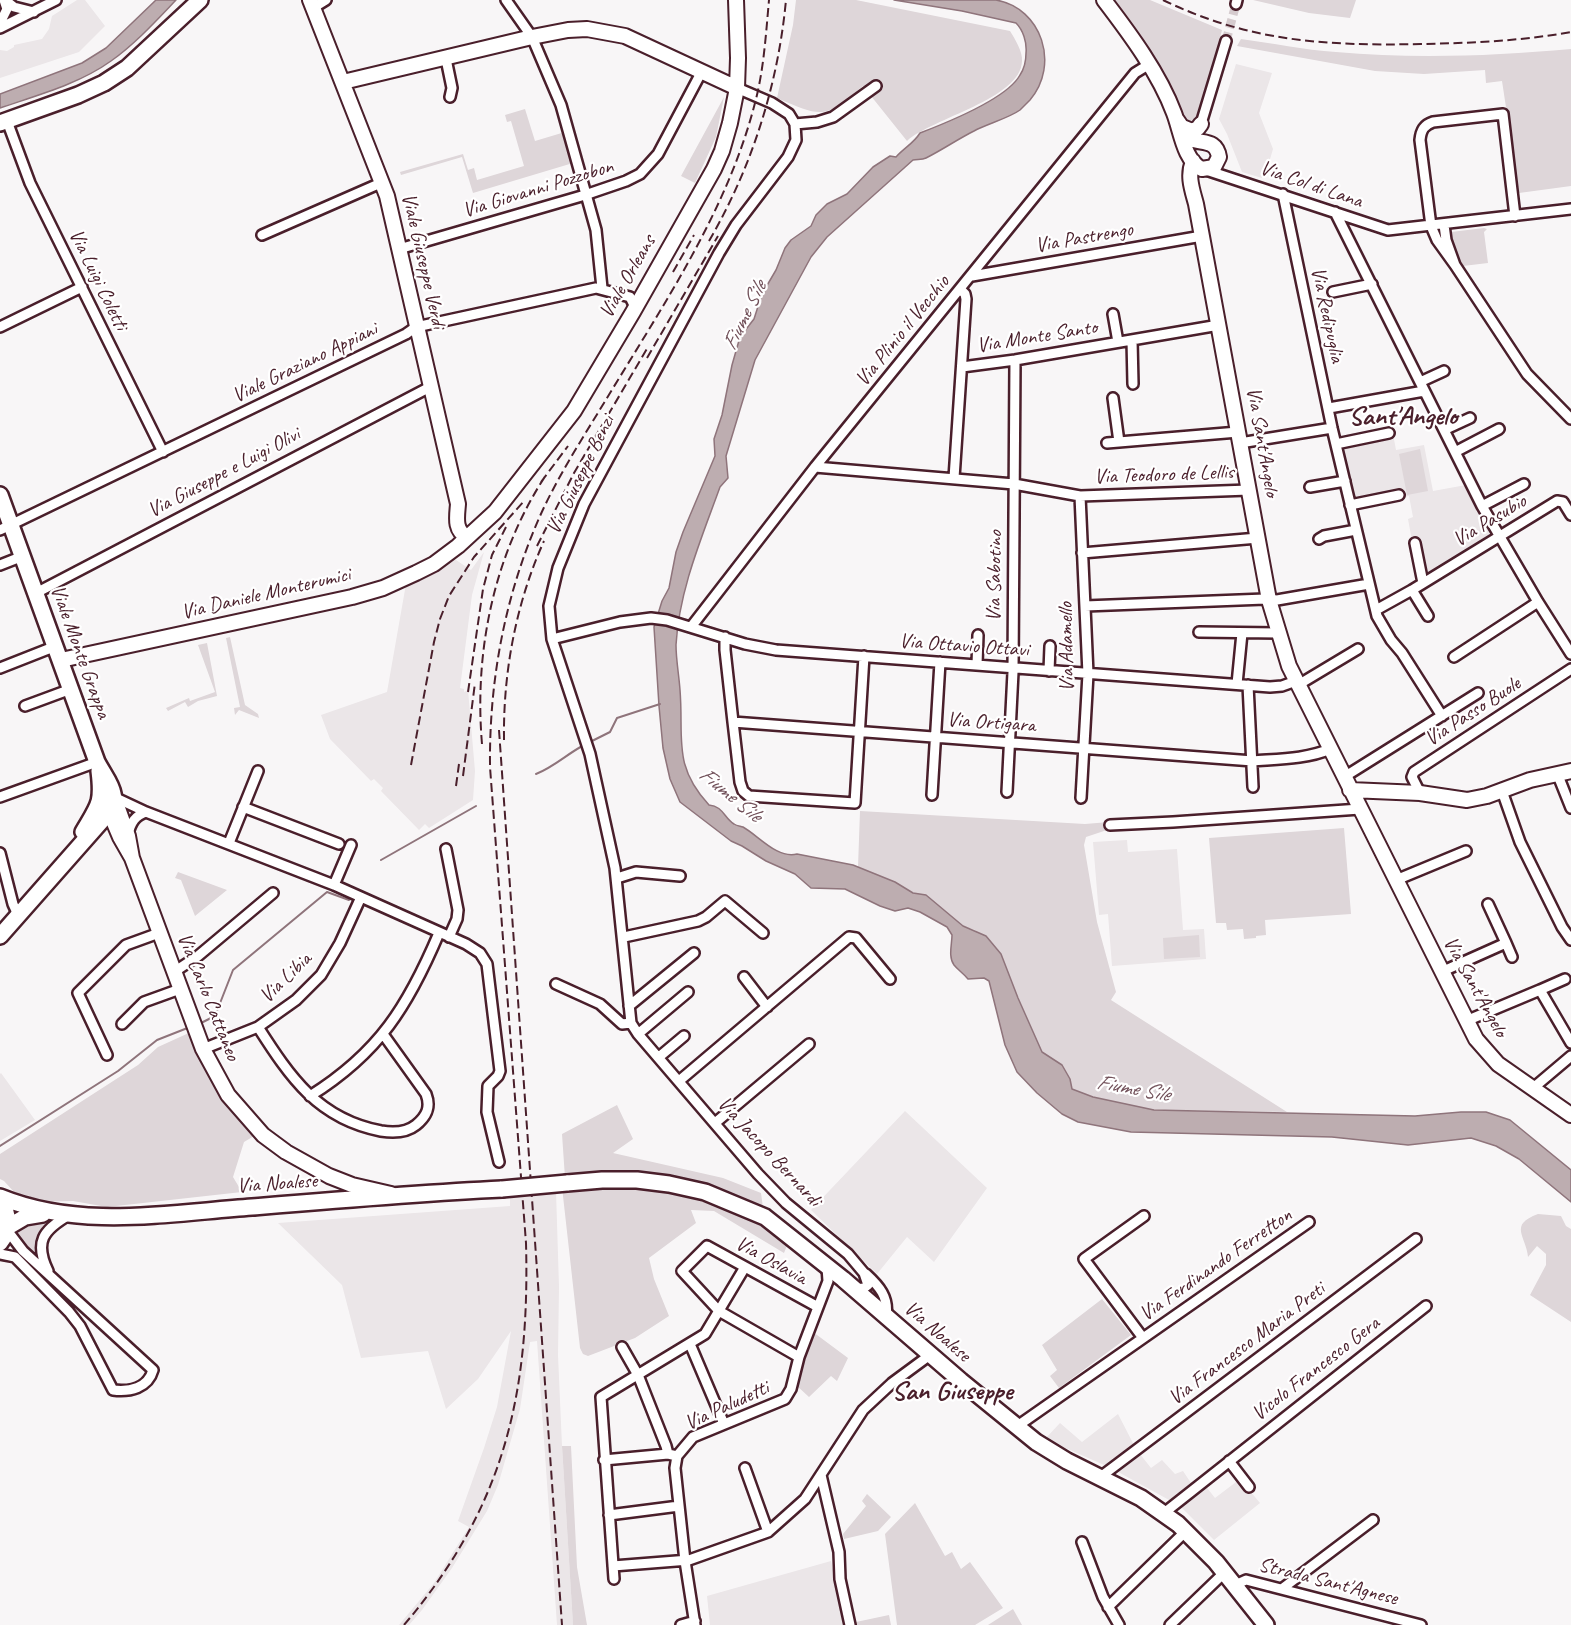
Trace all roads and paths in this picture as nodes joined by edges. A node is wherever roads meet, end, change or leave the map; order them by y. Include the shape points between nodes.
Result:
1 (5, 0) edge
2 (56, 0) edge
3 (200, 0) edge
4 (326, 0) edge
5 (506, 0) edge
6 (736, 0) edge
7 (1104, 0) edge
8 (312, 4) edge
9 (34, 12) junction
10 (0, 23) edge
11 (0, 28) edge
12 (532, 37) junction
13 (1226, 40) tunnel mouth
14 (446, 59) junction
15 (1148, 65) junction
16 (702, 71) junction
17 (343, 82) junction
18 (876, 86) dead end
19 (737, 88) junction
20 (450, 97) dead end
21 (1203, 120) junction
22 (3, 122) edge
23 (1179, 123) junction
24 (795, 124) junction
25 (1200, 155) junction
26 (1219, 159) joint
27 (1232, 177) junction
28 (383, 182) junction
29 (1282, 194) junction
30 (585, 195) junction
31 (1571, 209) edge
32 (1335, 212) junction
33 (1515, 216) junction
34 (1444, 225) junction
35 (1431, 226) junction
36 (262, 236) dead end
37 (1202, 236) junction
38 (399, 249) junction
39 (1455, 265) junction
40 (972, 276) junction
41 (1372, 284) junction
42 (82, 287) junction
43 (646, 287) junction
44 (602, 288) junction
45 (961, 290) junction
46 (1333, 292) dead end
47 (630, 297) junction
48 (633, 312) junction
49 (1113, 314) dead end
50 (1219, 325) junction
51 (0, 327) edge
52 (416, 327) junction
53 (1131, 340) junction
54 (1118, 342) junction
55 (1015, 360) junction
56 (962, 367) junction
57 (1444, 370) dead end
58 (1133, 384) dead end
59 (430, 387) junction
60 (1422, 387) junction
61 (1113, 398) dead end
62 (1329, 408) junction
63 (1470, 418) dead end
64 (1571, 419) edge
65 (1332, 428) junction
66 (1498, 429) dead end
67 (1444, 430) junction
68 (1389, 433) dead end
69 (1239, 438) junction
70 (1119, 442) junction
71 (1107, 443) dead end
72 (1336, 444) junction
73 (163, 452) junction
74 (1455, 452) junction
75 (815, 467) junction
76 (954, 478) junction
77 (1345, 481) junction
78 (1014, 484) junction
79 (1524, 484) dead end
80 (1310, 487) dead end
81 (1249, 490) junction
82 (0, 495) edge
83 (1399, 495) dead end
84 (1080, 496) junction
85 (1350, 505) junction
86 (1482, 506) junction
87 (1571, 515) edge
88 (5, 527) edge
89 (1356, 530) junction
90 (467, 537) junction
91 (1499, 537) junction
92 (1258, 538) junction
93 (1319, 539) dead end
94 (1414, 543) dead end
95 (1082, 554) junction
96 (23, 556) junction
97 (0, 565) edge
98 (1423, 583) junction
99 (1369, 584) junction
100 (1412, 590) junction
101 (36, 593) junction
102 (1269, 600) junction
103 (1538, 602) junction
104 (1085, 606) junction
105 (1376, 610) junction
106 (1428, 616) dead end
107 (687, 626) junction
108 (1199, 632) dead end
109 (1242, 633) junction
110 (1278, 633) junction
111 (978, 635) dead end
112 (725, 638) junction
113 (552, 639) junction
114 (1050, 646) dead end
115 (1358, 649) dead end
116 (59, 653) junction
117 (1571, 654) edge
118 (864, 656) junction
119 (1454, 657) dead end
120 (940, 662) junction
121 (977, 665) junction
122 (0, 668) edge
123 (1013, 668) junction
124 (1571, 669) edge
125 (1049, 670) junction
126 (1088, 674) junction
127 (1297, 683) junction
128 (1237, 684) junction
129 (1248, 685) junction
130 (71, 689) junction
131 (1478, 693) dead end
132 (26, 706) dead end
133 (1442, 716) junction
134 (733, 722) junction
135 (860, 732) junction
136 (936, 737) junction
137 (1011, 743) junction
138 (1085, 748) junction
139 (1330, 749) junction
140 (1253, 761) junction
141 (98, 762) junction
142 (258, 771) dead end
143 (1564, 772) edge
144 (1347, 783) junction
145 (1253, 787) dead end
146 (1502, 791) junction
147 (1007, 792) dead end
148 (1420, 793) junction
149 (932, 795) dead end
150 (0, 797) edge
151 (1081, 798) dead end
152 (111, 804) junction
153 (243, 807) junction
154 (1571, 808) edge
155 (1360, 809) junction
156 (145, 812) junction
157 (1110, 825) dead end
158 (92, 832) junction
159 (124, 837) junction
160 (229, 843) junction
161 (339, 844) dead end
162 (351, 845) dead end
163 (446, 849) dead end
164 (1466, 851) dead end
165 (0, 853) edge
166 (61, 866) junction
167 (680, 876) dead end
168 (616, 878) junction
169 (1396, 880) junction
170 (334, 885) junction
171 (273, 893) dead end
172 (361, 897) junction
173 (1488, 904) dead end
174 (18, 915) junction
175 (159, 933) junction
176 (440, 933) junction
177 (763, 933) dead end
178 (0, 936) edge
179 (449, 937) junction
180 (624, 937) junction
181 (1571, 940) edge
182 (1506, 944) junction
183 (694, 953) dead end
184 (1512, 957) dead end
185 (174, 972) junction
186 (1442, 972) junction
187 (744, 977) dead end
188 (890, 979) dead end
189 (1565, 979) dead end
190 (556, 984) dead end
191 (180, 989) junction
192 (1540, 990) junction
193 (688, 992) dead end
194 (629, 1006) junction
195 (767, 1007) junction
196 (1466, 1020) junction
197 (631, 1023) junction
198 (122, 1024) dead end
199 (258, 1027) junction
200 (383, 1034) junction
201 (638, 1034) junction
202 (684, 1036) dead end
203 (1571, 1043) edge
204 (201, 1044) junction
205 (809, 1044) dead end
206 (107, 1055) dead end
207 (1571, 1056) edge
208 (659, 1057) junction
209 (679, 1081) junction
210 (1532, 1089) junction
211 (310, 1096) junction
212 (1569, 1109) edge
213 (715, 1123) junction
214 (499, 1162) dead end
215 (329, 1176) junction
216 (399, 1196) junction
217 (0, 1199) edge
218 (336, 1201) junction
219 (62, 1214) junction
220 (1144, 1216) dead end
221 (1309, 1222) dead end
222 (5, 1233) edge
223 (1416, 1239) dead end
224 (0, 1254) edge
225 (825, 1264) junction
226 (745, 1267) junction
227 (864, 1273) junction
228 (51, 1276) junction
229 (855, 1289) junction
230 (1426, 1306) dead end
231 (818, 1308) junction
232 (718, 1311) junction
233 (886, 1316) junction
234 (1143, 1338) junction
235 (690, 1344) junction
236 (622, 1347) dead end
237 (930, 1355) junction
238 (799, 1358) junction
239 (638, 1375) junction
240 (724, 1424) junction
241 (1016, 1427) junction
242 (672, 1455) junction
243 (604, 1460) junction
244 (1228, 1461) junction
245 (745, 1468) dead end
246 (821, 1475) junction
247 (1099, 1478) junction
248 (1249, 1487) dead end
249 (679, 1506) junction
250 (1164, 1513) junction
251 (609, 1515) junction
252 (1373, 1520) dead end
253 (1186, 1531) junction
254 (768, 1532) junction
255 (1082, 1542) dead end
256 (685, 1561) junction
257 (613, 1566) junction
258 (1225, 1572) junction
259 (614, 1579) dead end
260 (1235, 1585) junction
261 (1283, 1588) junction
262 (1108, 1607) junction
263 (1259, 1622) edge
264 (695, 1623) edge
265 (1416, 1624) edge
266 (681, 1625) edge
267 (850, 1625) edge
268 (1119, 1625) edge
269 (1170, 1625) edge

1 - 9 street via 14,7
1 - 10 street via 7,9
2 - 9 street
3 - 22 main road via 127,68 104,83
4 - 8 street
5 - 12 street
6 - 19 street, Viale Orleans
7 - 15 street, Via Sant'Angelo
8 - 17 street, Viale Giuseppe Verdi
9 - 11 street
12 - 14 street
12 - 16 street via 577,29 604,31 637,41
12 - 30 street via 561,105
13 - 21 street
14 - 17 street
14 - 20 street
15 - 23 street, Via Sant'Angelo
15 - 40 street, Via Plinio il Vecchio via 1135,73
16 - 19 street
16 - 30 street, Via Giovanni Pozzobon via 648,166 626,182
17 - 28 street, Viale Giuseppe Verdi
18 - 24 street via 833,117
19 - 24 street via 777,105
19 - 43 street, Viale Orleans via 728,131 714,169
21 - 23 street via 1192,131
21 - 25 street
21 - 25 street
22 - 42 street, Via Luigi Coletti
23 - 25 street, Via Sant'Angelo via 1187,151
24 - 113 street, Via Giuseppe Benzi via 796,140 791,153 718,253 572,529 552,589
25 - 26 street, Via Sant'Angelo via 1218,150
25 - 27 street, Via Col di Lana
25 - 37 street, Via Sant'Angelo via 1190,179
26 - 27 street, Via Col di Lana
27 - 29 street, Via Col di Lana
28 - 36 street
28 - 38 street, Viale Giuseppe Verdi
29 - 32 street, Via Col di Lana
29 - 62 street, Via Redipuglia
30 - 38 street, Via Giovanni Pozzobon
30 - 44 street via 596,230
31 - 33 street, Via Col di Lana
32 - 35 street, Via Col di Lana via 1395,230
32 - 41 street
33 - 34 street, Via Col di Lana
33 - 35 street via 1503,114 1433,122 1423,128 1420,140
34 - 35 street, Via Col di Lana
34 - 39 street
35 - 39 street
37 - 40 street, Via Pastrengo
37 - 50 street, Via Sant'Angelo
38 - 52 street, Viale Giuseppe Verdi
39 - 64 street via 1527,374
40 - 45 street, Via Plinio il Vecchio
41 - 46 street
41 - 60 street
42 - 51 street
42 - 73 street, Via Luigi Coletti
43 - 47 street
43 - 48 street, Viale Orleans
44 - 47 street, Viale Graziano Appiani
44 - 52 street, Viale Graziano Appiani
45 - 56 street via 966,299
45 - 75 street, Via Plinio il Vecchio
47 - 48 street
48 - 90 street, Viale Orleans via 574,411 495,512
49 - 54 street, Via Monte Santo
50 - 53 street, Via Monte Santo
50 - 69 street, Via Sant'Angelo
52 - 59 street, Viale Giuseppe Verdi
52 - 73 street, Viale Graziano Appiani
53 - 54 street, Via Monte Santo
53 - 58 street
54 - 55 street, Via Monte Santo
55 - 56 street, Via Monte Santo
55 - 78 street, Via Sabotino
56 - 76 street
57 - 60 street
59 - 90 street, Viale Giuseppe Verdi via 458,504 457,524 460,533
59 - 101 street, Via Giuseppe e Luigi Olivi
60 - 62 street
60 - 67 street
61 - 70 street
62 - 65 street, Via Redipuglia
63 - 67 street
65 - 69 street
65 - 72 street, Via Redipuglia
66 - 74 street
67 - 74 street
68 - 72 street
69 - 70 street
69 - 81 street, Via Sant'Angelo
70 - 71 street
72 - 77 street, Via Redipuglia
73 - 88 street, Viale Graziano Appiani
74 - 86 street
75 - 76 street, Via Teodoro de Lellis
75 - 107 street, Via Plinio il Vecchio
76 - 78 street, Via Teodoro de Lellis
77 - 80 street
77 - 85 street, Via Redipuglia
78 - 84 street, Via Teodoro de Lellis
78 - 123 street, Via Sabotino
79 - 86 street
81 - 84 street, Via Teodoro de Lellis
81 - 92 street, Via Sant'Angelo
82 - 88 main road, Viale Monte Grappa
83 - 85 street
84 - 95 street, Via Adamello
85 - 89 street, Via Redipuglia
86 - 91 street
87 - 91 street, Via Pasubio via 1563,502 1557,501
88 - 96 main road, Viale Monte Grappa
89 - 93 street
89 - 99 street, Via Redipuglia
90 - 116 street, Via Daniele Monterumici via 424,568 383,588 352,597
91 - 98 street, Via Pasubio
91 - 103 street
92 - 95 street
92 - 102 street, Via Sant'Angelo
94 - 98 street
95 - 104 street, Via Adamello
96 - 97 street
96 - 101 main road, Viale Monte Grappa
98 - 100 street, Via Pasubio
99 - 102 street
99 - 105 street, Via Redipuglia
100 - 105 street, Via Pasubio
100 - 106 street
101 - 116 main road, Viale Monte Grappa
102 - 104 street
102 - 110 street, Via Sant'Angelo
103 - 117 street
103 - 119 street
104 - 126 street, Via Adamello
105 - 133 street, Via Redipuglia via 1391,640
107 - 112 street, Via Ottavio Ottavi
107 - 113 street, Via Ottavio Ottavi via 651,618
108 - 109 street
109 - 110 street
109 - 128 street
110 - 127 street, Via Sant'Angelo
111 - 121 street
112 - 118 street, Via Ottavio Ottavi via 776,650
112 - 134 street
113 - 168 street, Via Giuseppe Benzi via 590,754
114 - 125 street
115 - 127 street
116 - 122 street
116 - 130 main road, Viale Monte Grappa
118 - 120 street, Via Ottavio Ottavi
118 - 135 street
120 - 121 street, Via Ottavio Ottavi
120 - 136 street
121 - 123 street, Via Ottavio Ottavi
123 - 125 street, Via Ottavio Ottavi
123 - 137 street, Via Sabotino
124 - 148 street, Via Passo Buole via 1414,771 1412,777
125 - 126 street, Via Ottavio Ottavi
126 - 128 street, Via Ottavio Ottavi
126 - 138 street, Via Adamello
127 - 129 street, Via Ottavio Ottavi via 1276,687
127 - 139 street, Via Sant'Angelo
128 - 129 street, Via Ottavio Ottavi
129 - 140 street
130 - 132 street
130 - 141 main road, Viale Monte Grappa
131 - 133 street
133 - 144 street
134 - 135 street, Via Ortigara
134 - 135 street via 741,787 754,798 855,803
135 - 136 street, Via Ortigara
136 - 137 street, Via Ortigara
136 - 149 street
137 - 138 street, Via Ortigara
137 - 147 street, Via Sabotino
138 - 140 street, Via Ortigara
138 - 151 street, Via Adamello
139 - 140 street, Via Ortigara
139 - 144 street, Via Sant'Angelo
140 - 145 street
141 - 150 street
141 - 152 main road, Viale Monte Grappa
142 - 153 street
143 - 146 street
143 - 154 street
144 - 148 street
144 - 155 street, Via Sant'Angelo
146 - 148 street via 1467,800
146 - 181 street via 1520,842
152 - 156 street
152 - 158 main road
152 - 159 street, Via Carlo Cattaneo
152 - 166 main road via 96,811
153 - 160 street
153 - 161 street
155 - 157 street
155 - 169 street, Via Sant'Angelo
156 - 159 street via 135,818
156 - 160 street
158 - 159 street
158 - 166 main road
159 - 175 street, Via Carlo Cattaneo
160 - 170 street
162 - 170 street
163 - 179 street via 458,916
164 - 169 street
165 - 174 street
166 - 174 main road
167 - 168 street via 636,872
168 - 180 street, Via Giuseppe Benzi
169 - 186 street, Via Sant'Angelo
170 - 172 street
171 - 185 street
172 - 176 street
172 - 199 street, Via Libia via 321,975 296,1000
173 - 182 street
174 - 178 main road
175 - 185 street, Via Carlo Cattaneo
175 - 206 street via 126,945 78,993
176 - 179 street
176 - 200 street via 407,999
177 - 180 street via 725,901 698,921
179 - 214 street via 480,953 487,963 500,1071 488,1086 486,1106
180 - 194 street, Via Giuseppe Benzi
182 - 184 street
182 - 186 street
183 - 194 street
185 - 191 street, Via Carlo Cattaneo
186 - 196 street, Via Sant'Angelo
187 - 195 street
188 - 195 street via 856,938 849,936
189 - 192 street
190 - 197 street, Via Jacopo Bernardi via 600,1004 622,1023
191 - 198 street via 144,1002
191 - 204 street, Via Carlo Cattaneo
192 - 196 street
192 - 203 street
193 - 201 street
194 - 197 street, Via Giuseppe Benzi
195 - 209 street
196 - 210 street, Via Sant'Angelo via 1490,1057
197 - 201 street, Via Jacopo Bernardi
199 - 204 street, Via Libia
199 - 211 street via 285,1069
200 - 211 street via 352,1067
200 - 211 street via 429,1102 429,1110 411,1130 386,1131 348,1121
201 - 208 street, Via Jacopo Bernardi
202 - 208 street
204 - 215 street, Via Carlo Cattaneo via 228,1095 263,1135
205 - 213 street
207 - 210 street
208 - 209 street, Via Jacopo Bernardi
209 - 213 street, Via Jacopo Bernardi
210 - 212 street, Via Sant'Angelo
213 - 227 street, Via Jacopo Bernardi via 779,1197 848,1254
215 - 216 street, Via Carlo Cattaneo
215 - 218 street via 337,1189
216 - 218 main road, Via Noalese
216 - 225 main road, Via Noalese, bridge via 602,1180 669,1184 705,1192 765,1217
217 - 219 main road, Via Noalese
217 - 222 main road, Via Noalese via 6,1210
218 - 219 main road, Via Noalese via 133,1217
219 - 222 main road, Via Noalese via 25,1217
219 - 228 street via 46,1230 42,1242 43,1259
220 - 234 street, Via Ferdinando Ferretton via 1084,1259
221 - 234 street, Via Ferdinando Ferretton
222 - 228 street
223 - 247 street, Via Francesco Maria Preti
224 - 228 street via 15,1257 69,1312 113,1390 143,1386 151,1379 153,1370
225 - 229 main road, Via Noalese
225 - 231 street, Via Paludetti via 828,1281
226 - 231 street, Via Oslavia
226 - 232 street
226 - 232 street, Via Oslavia via 707,1246 682,1271
227 - 229 street via 868,1285
227 - 233 street, Via Jacopo Bernardi via 884,1295
229 - 233 main road, Via Noalese
230 - 244 street, Vicolo Francesco Gera
231 - 238 street, Via Paludetti
232 - 235 street via 705,1334
232 - 238 street
233 - 237 main road, Via Noalese
234 - 241 street, Via Ferdinando Ferretton
235 - 239 street
235 - 240 street
236 - 239 street
237 - 241 main road, Via Noalese
237 - 246 street via 863,1410
238 - 240 street, Via Paludetti via 785,1399
239 - 242 street
239 - 243 street via 601,1397
240 - 242 street, Via Paludetti via 693,1437
241 - 247 main road, Via Noalese via 1046,1449
242 - 243 street
242 - 249 street, Via Paludetti
243 - 251 street
244 - 248 street
244 - 250 street, Vicolo Francesco Gera
245 - 254 street
246 - 254 street via 802,1503
246 - 267 street via 839,1552 840,1579
247 - 250 main road, Via Noalese
249 - 251 street
249 - 256 street, Via Paludetti
250 - 253 main road, Via Noalese
251 - 257 street
252 - 261 street
253 - 258 main road, Via Noalese
253 - 262 street
254 - 256 street
255 - 262 street
256 - 257 street
256 - 264 street, Via Paludetti
257 - 259 street
258 - 260 main road, Via Noalese
258 - 269 street
260 - 261 street, Strada Sant'Agnese via 1246,1580
260 - 263 main road, Via Noalese
261 - 265 street, Strada Sant'Agnese
262 - 268 street
264 - 266 street, Via Paludetti

